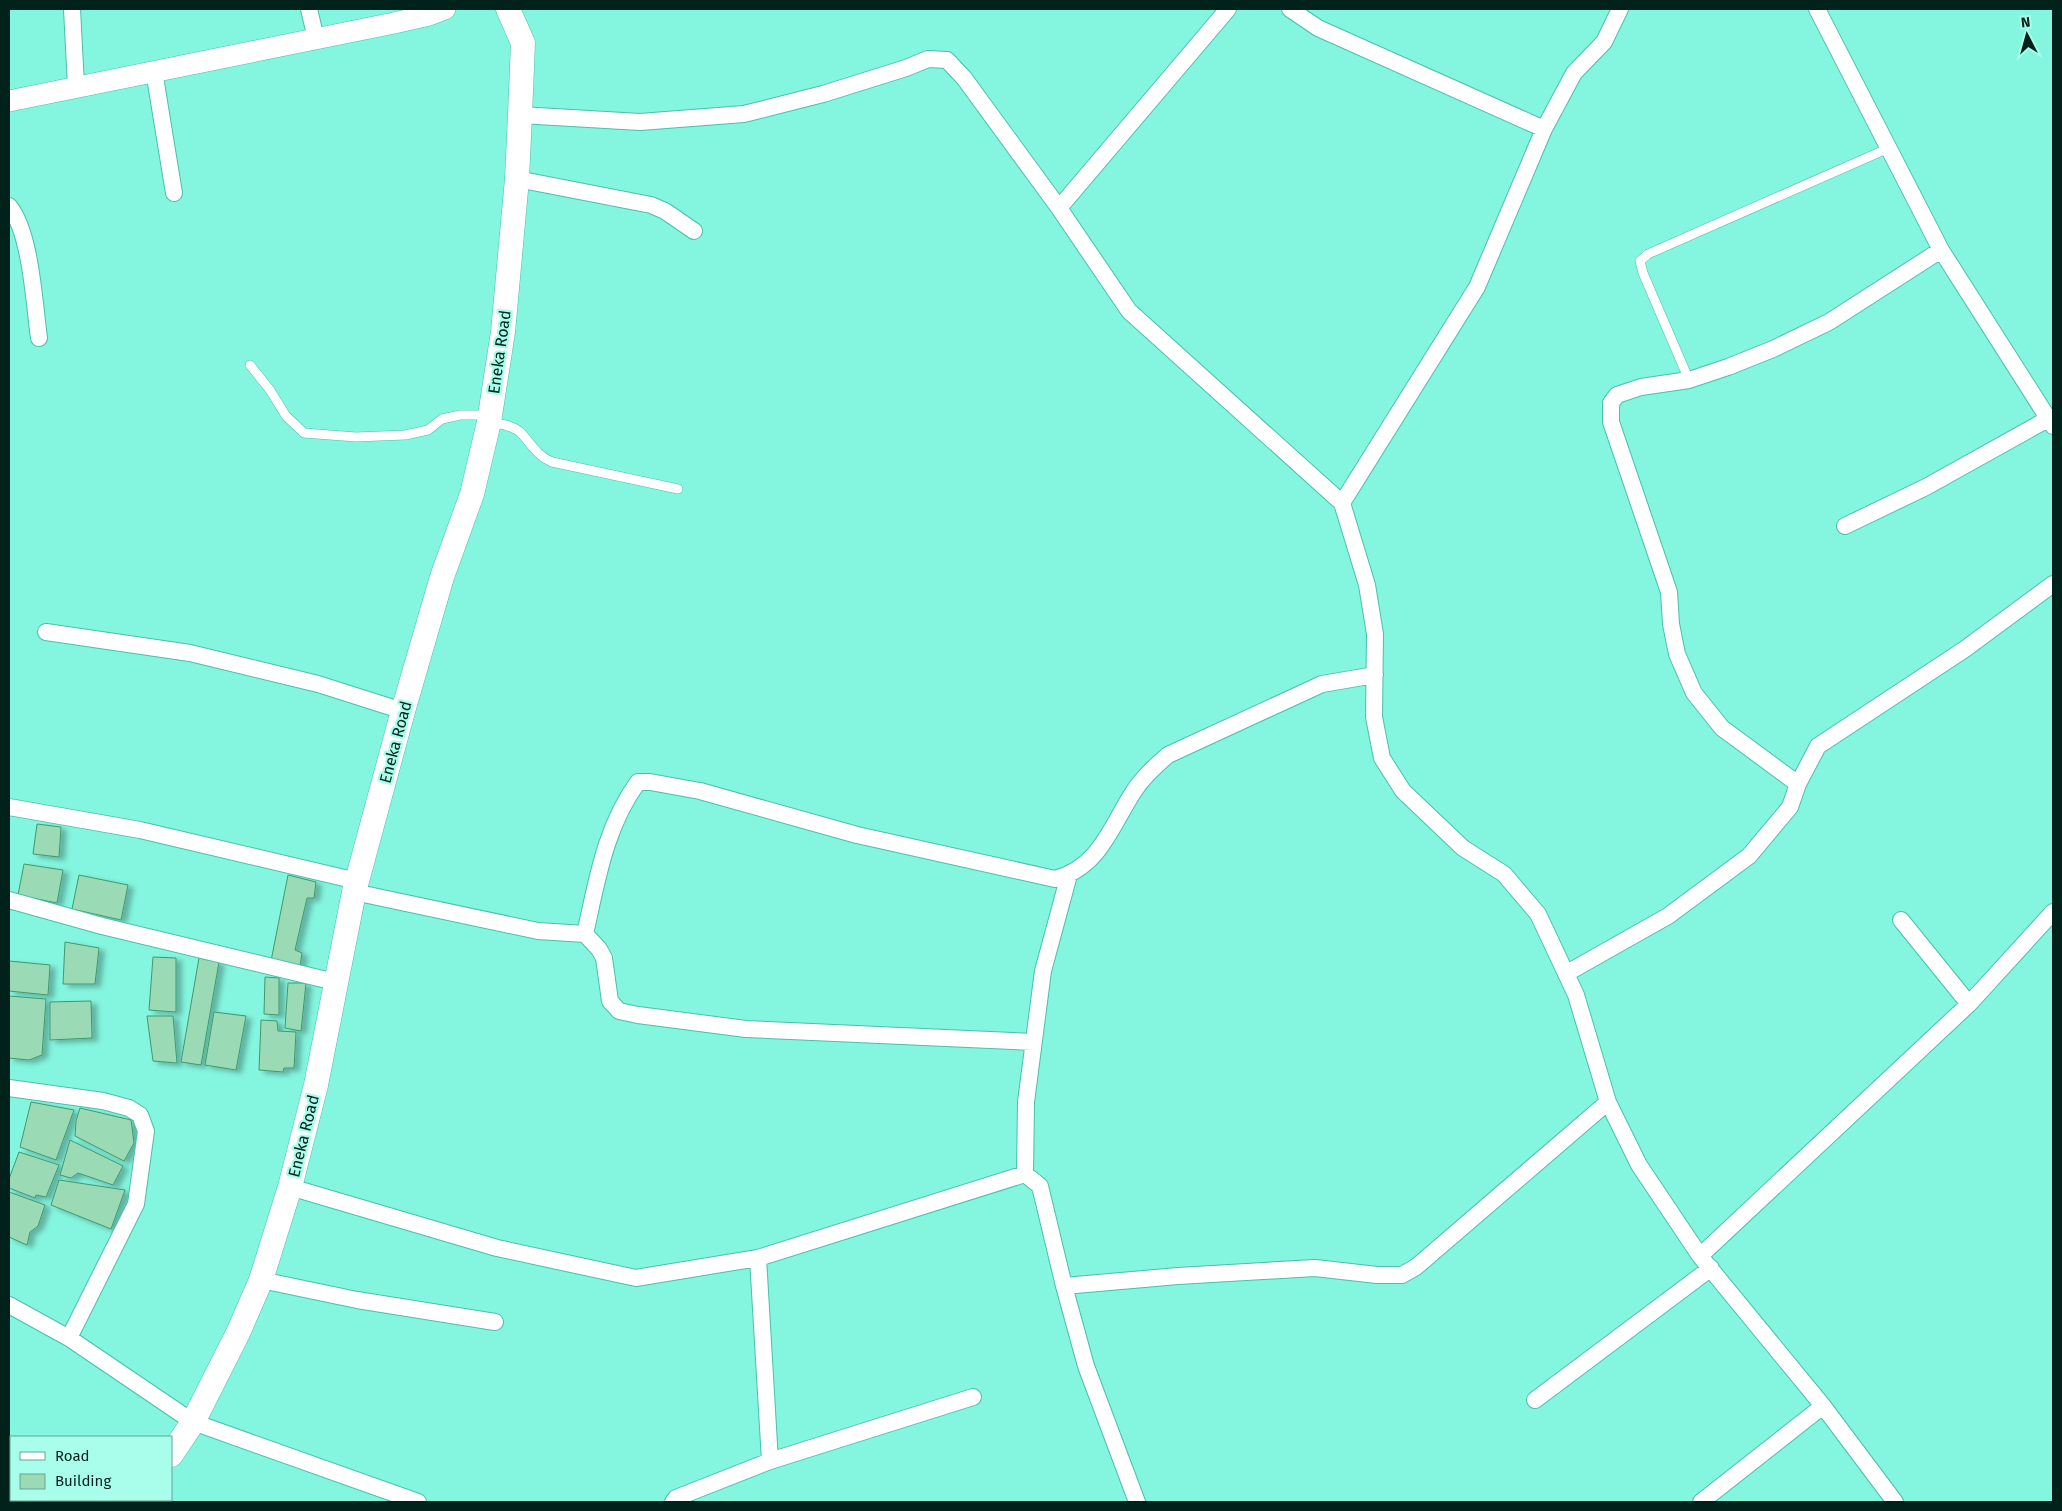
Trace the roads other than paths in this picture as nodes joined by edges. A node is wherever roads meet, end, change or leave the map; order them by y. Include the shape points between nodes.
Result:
1 (72, 9) edge
2 (309, 9) edge
3 (508, 9) edge
4 (1228, 9) edge
5 (1290, 9) edge
6 (1620, 9) edge
7 (1817, 9) edge
8 (434, 11) edge
9 (316, 39) junction
10 (154, 70) junction
11 (76, 86) junction
12 (9, 101) edge
13 (520, 115) junction
14 (1544, 128) junction
15 (1888, 148) junction
16 (517, 178) junction
17 (174, 193) dead end
18 (9, 206) edge
19 (1059, 208) junction
20 (694, 231) dead end
21 (1941, 250) junction
22 (38, 338) dead end
23 (250, 365) dead end
24 (1689, 380) junction
25 (490, 418) junction
26 (2051, 423) edge
27 (678, 489) dead end
28 (1342, 503) junction
29 (1846, 526) dead end
30 (2053, 584) edge
31 (46, 632) dead end
32 (1375, 675) junction
33 (403, 711) junction
34 (1798, 784) junction
35 (9, 807) edge
36 (1069, 876) junction
37 (355, 887) junction
38 (9, 900) edge
39 (2053, 912) edge
40 (1901, 920) dead end
41 (585, 934) junction
42 (1567, 973) junction
43 (335, 982) junction
44 (1969, 1004) junction
45 (1033, 1042) junction
46 (9, 1088) edge
47 (1608, 1102) junction
48 (1025, 1174) junction
49 (290, 1187) junction
50 (1700, 1256) junction
51 (758, 1258) junction
52 (1711, 1268) junction
53 (261, 1280) junction
54 (1064, 1286) junction
55 (9, 1305) edge
56 (495, 1322) dead end
57 (69, 1338) junction
58 (973, 1398) dead end
59 (1535, 1400) dead end
60 (1823, 1406) junction
61 (193, 1422) junction
62 (172, 1454) edge
63 (770, 1461) junction
64 (418, 1502) edge
65 (673, 1502) edge
66 (1137, 1502) edge
67 (1701, 1502) edge
68 (1895, 1502) edge

1 - 11 street
2 - 9 street
3 - 13 main road, Eneka Road via 523,42
4 - 19 street
5 - 14 street via 1318,28
6 - 14 street via 1604,42 1574,73
7 - 15 street
8 - 9 street
9 - 10 street
10 - 11 street
10 - 17 street
11 - 12 street
13 - 16 main road, Eneka Road
13 - 19 street via 640,122 744,114 823,94 928,59 947,60 964,78
14 - 28 street via 1477,287
15 - 21 street
15 - 24 lane via 1648,254 1640,261
16 - 20 street via 652,205
16 - 25 main road, Eneka Road via 503,332
18 - 22 street via 17,216 27,250
19 - 28 street via 1129,311
21 - 24 street via 1829,322 1737,364
21 - 26 street
23 - 25 lane via 286,416 304,433 356,437 406,435 428,430 442,419 460,415
24 - 34 street via 1641,387 1616,395 1611,403 1611,422 1669,592 1677,654 1694,693 1722,728
25 - 27 lane via 519,431 541,456 552,462
25 - 33 main road, Eneka Road via 472,494 442,577
26 - 29 street
28 - 32 street via 1367,584 1375,634
30 - 34 street via 1965,649 1818,746
31 - 33 street via 190,653 318,684
32 - 36 street via 1322,684 1168,755 1152,768 1135,790 1100,849 1081,869
32 - 42 street via 1374,717 1382,758 1403,790 1462,848 1504,874 1538,914
33 - 37 main road, Eneka Road
34 - 42 street via 1790,808 1749,856 1668,916
35 - 37 street via 140,830
36 - 41 street via 1055,879 857,835 700,791 638,782 605,845
36 - 45 street via 1044,972
37 - 41 street via 538,931
37 - 43 main road, Eneka Road
38 - 43 street via 102,926
39 - 44 street
40 - 44 street
41 - 45 street via 604,958 610,1001 619,1011 746,1029
42 - 47 street
43 - 49 main road, Eneka Road via 316,1085
44 - 50 street
45 - 48 street via 1026,1102
46 - 57 street via 103,1101 129,1108 140,1115 146,1131 136,1204
47 - 50 street via 1639,1165
47 - 54 street via 1416,1267 1402,1275 1315,1268
48 - 51 street
48 - 54 street via 1040,1186
49 - 51 street via 497,1248 636,1278
49 - 53 main road, Eneka Road
50 - 52 street
51 - 63 street
52 - 59 street
52 - 60 street
53 - 56 street via 356,1300
53 - 61 main road, Eneka Road
54 - 66 street via 1086,1366
55 - 57 street
57 - 61 street
58 - 63 street
60 - 67 street
60 - 68 street
61 - 62 main road, Eneka Road
61 - 64 street
63 - 65 street via 676,1498

